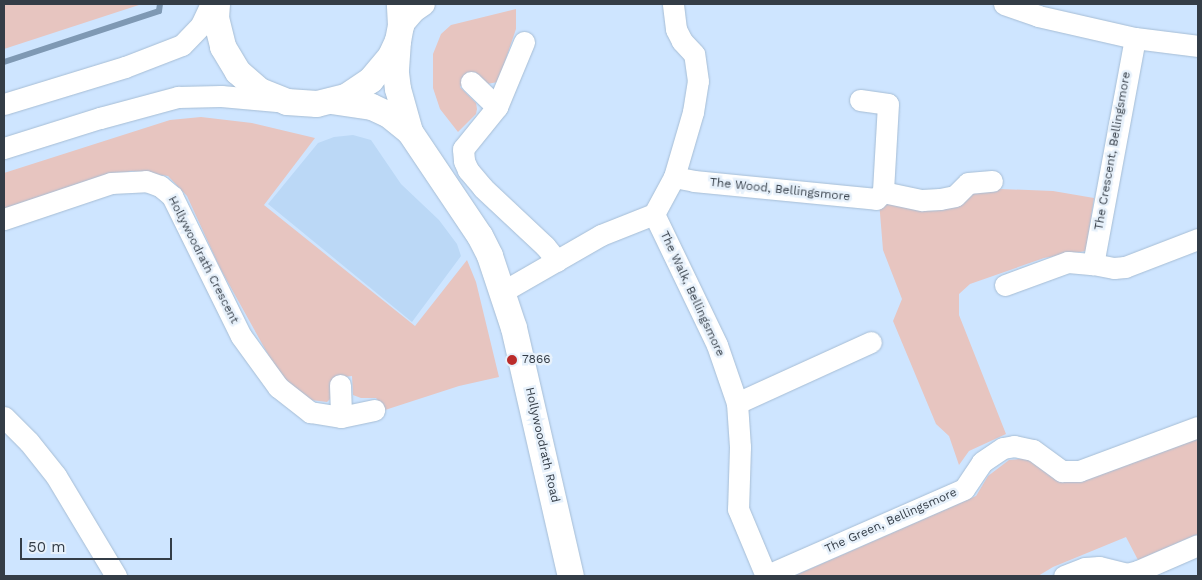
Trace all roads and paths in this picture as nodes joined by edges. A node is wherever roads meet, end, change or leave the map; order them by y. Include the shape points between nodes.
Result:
1 (211, 4) edge
2 (217, 4) edge
3 (424, 4) edge
4 (674, 4) edge
5 (1004, 4) edge
6 (400, 24) edge
7 (1135, 38) junction
8 (524, 42) dead end
9 (1198, 46) edge
10 (471, 82) dead end
11 (860, 100) dead end
12 (331, 101) junction
13 (287, 102) junction
14 (4, 104) edge
15 (497, 107) junction
16 (410, 132) junction
17 (4, 148) edge
18 (674, 177) junction
19 (992, 181) dead end
20 (883, 192) junction
21 (654, 214) junction
22 (4, 219) edge
23 (1198, 240) edge
24 (557, 261) junction
25 (1093, 264) junction
26 (1005, 286) dead end
27 (502, 292) junction
28 (870, 342) dead end
29 (340, 385) dead end
30 (737, 403) junction
31 (374, 410) dead end
32 (4, 417) edge
33 (341, 418) junction
34 (1198, 427) edge
35 (1198, 546) edge
36 (116, 576) edge
37 (572, 576) edge
38 (765, 576) edge
39 (1064, 576) edge

1 - 14 street via 201,25 182,46 125,68
2 - 13 main road via 216,18 223,47 238,72 260,91
3 - 6 street
4 - 18 street via 676,29 694,54 698,81 693,112
5 - 7 street via 1038,16
6 - 12 main road via 391,56 371,80 346,97
6 - 16 main road, Hollywoodrath Road via 396,73
7 - 9 street
7 - 25 street, The Crescent, Bellingsmore
8 - 15 street
10 - 15 street
11 - 20 street via 888,104
12 - 13 main road via 317,104
12 - 16 main road, Hollywoodrath Road via 372,107 389,115
13 - 17 street via 221,96 178,97
15 - 24 street via 463,148 464,161 483,188
16 - 27 main road, Hollywoodrath Road via 480,236
18 - 20 street, The Wood, Bellingsmore via 876,199
18 - 21 street
19 - 20 street, The Wood, Bellingsmore via 968,183 956,196 940,199 922,200
21 - 24 street via 600,235
21 - 30 street, The Walk, Bellingsmore via 717,345
22 - 33 street, Hollywoodrath Crescent via 111,183 146,181 160,186 172,196 242,336 278,387 310,412
23 - 25 street via 1125,266 1114,268
24 - 27 street
25 - 26 street via 1068,262
27 - 37 main road, Hollywoodrath Road via 526,375
28 - 30 street
29 - 33 street
30 - 38 street, The Walk, Bellingsmore via 740,448 738,509
31 - 33 street, Hollywoodrath Crescent
32 - 36 street via 56,476
34 - 38 street, The Green, Bellingsmore via 1079,471 1062,471 1033,450 1014,446 1002,448 982,462 964,489
35 - 39 street via 1127,574 1099,567 1084,568

